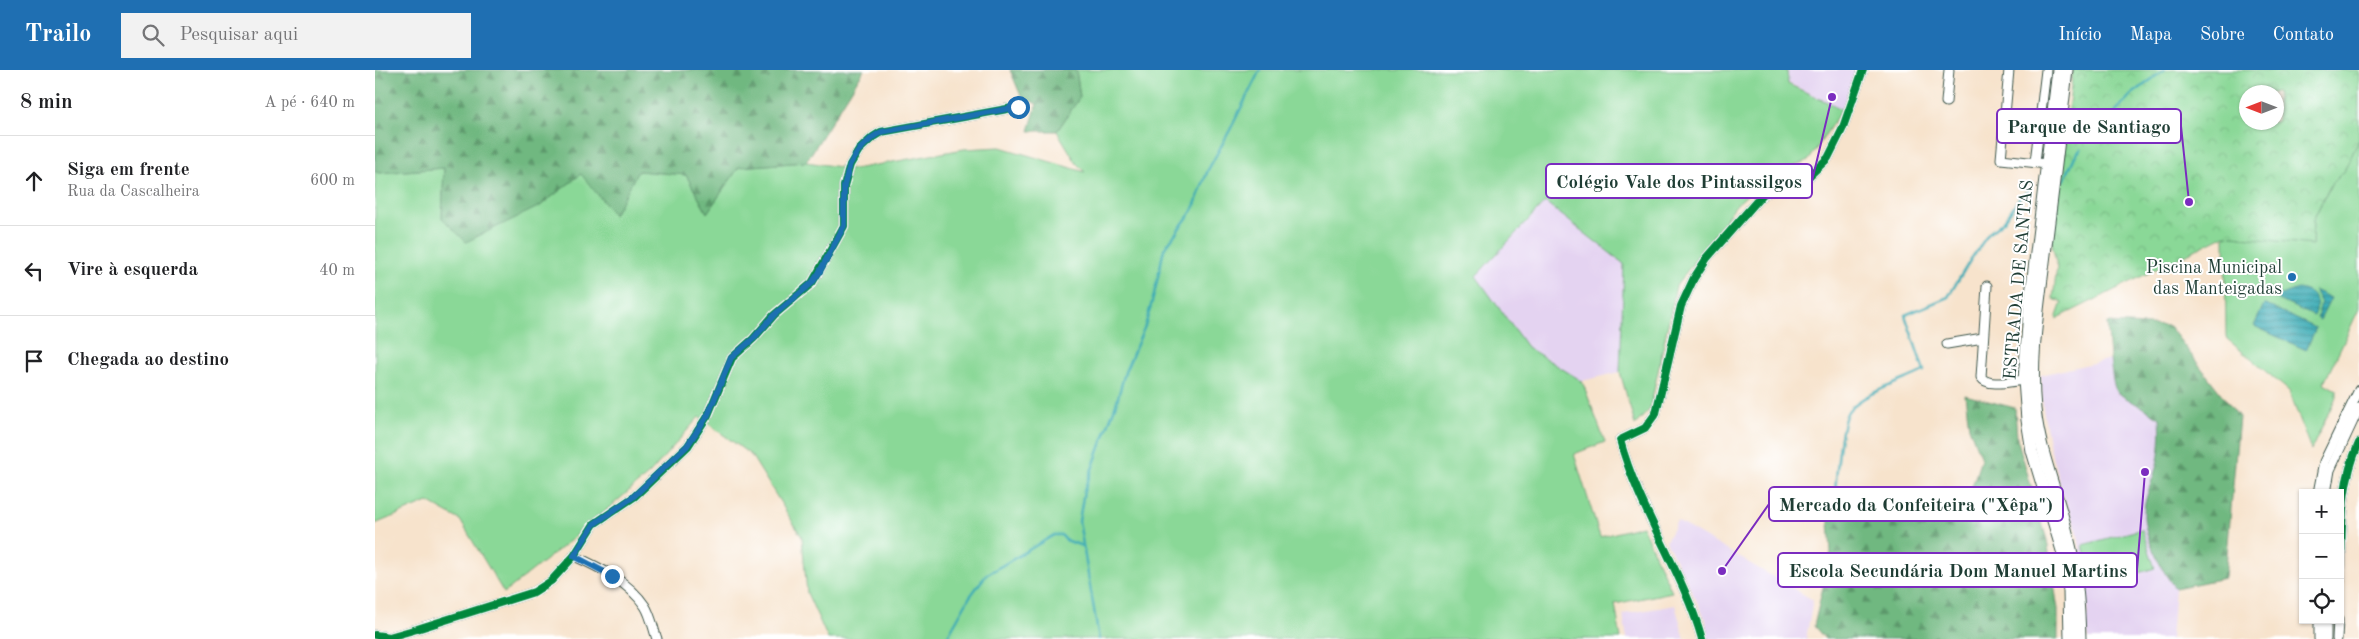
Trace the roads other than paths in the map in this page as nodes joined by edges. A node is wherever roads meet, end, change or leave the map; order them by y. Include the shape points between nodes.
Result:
1 (1863, 70) edge
2 (1949, 70) edge
3 (2009, 70) edge
4 (2047, 70) edge
5 (2058, 70) edge
6 (2067, 70) edge
7 (1946, 102) dead end
8 (1018, 107) dead end
9 (2041, 163) junction
10 (1987, 286) dead end
11 (1983, 338) junction
12 (1947, 344) dead end
13 (2024, 380) junction
14 (2359, 390) edge
15 (2359, 408) edge
16 (2359, 443) edge
17 (2319, 489) edge
18 (2327, 489) edge
19 (574, 556) junction
20 (2340, 579) edge
21 (2319, 624) edge
22 (2326, 624) edge
23 (2338, 624) edge
24 (375, 635) edge
25 (2078, 637) edge
26 (657, 639) edge
27 (1702, 639) edge
28 (2319, 639) edge
29 (2326, 639) edge
30 (2337, 639) edge

1 - 27 street via 1842,130 1828,158 1808,176 1763,194 1694,278 1681,306 1656,413 1645,428 1620,440 1637,492 1696,617
2 - 7 street
3 - 9 street via 2001,159
4 - 9 street
5 - 9 main road, ESTRADA DE SANTAS
6 - 25 main road, ESTRADA DE SANTAS via 2036,332 2034,388 2037,426 2045,463 2073,559
8 - 19 street via 881,132 866,143 850,164 844,186 844,226 812,283 731,358 708,415 687,446 633,497 594,524
9 - 13 main road, ESTRADA DE SANTAS
10 - 11 street
11 - 12 street
11 - 13 street via 1983,379 1990,382
13 - 25 main road, ESTRADA DE SANTAS via 2032,451 2063,554
14 - 17 street via 2325,462
15 - 18 street via 2333,464
16 - 20 street via 2342,504
19 - 24 street via 551,581 534,592 389,637
19 - 26 street via 612,576 632,591 645,607
21 - 28 street
22 - 29 street
23 - 30 street

